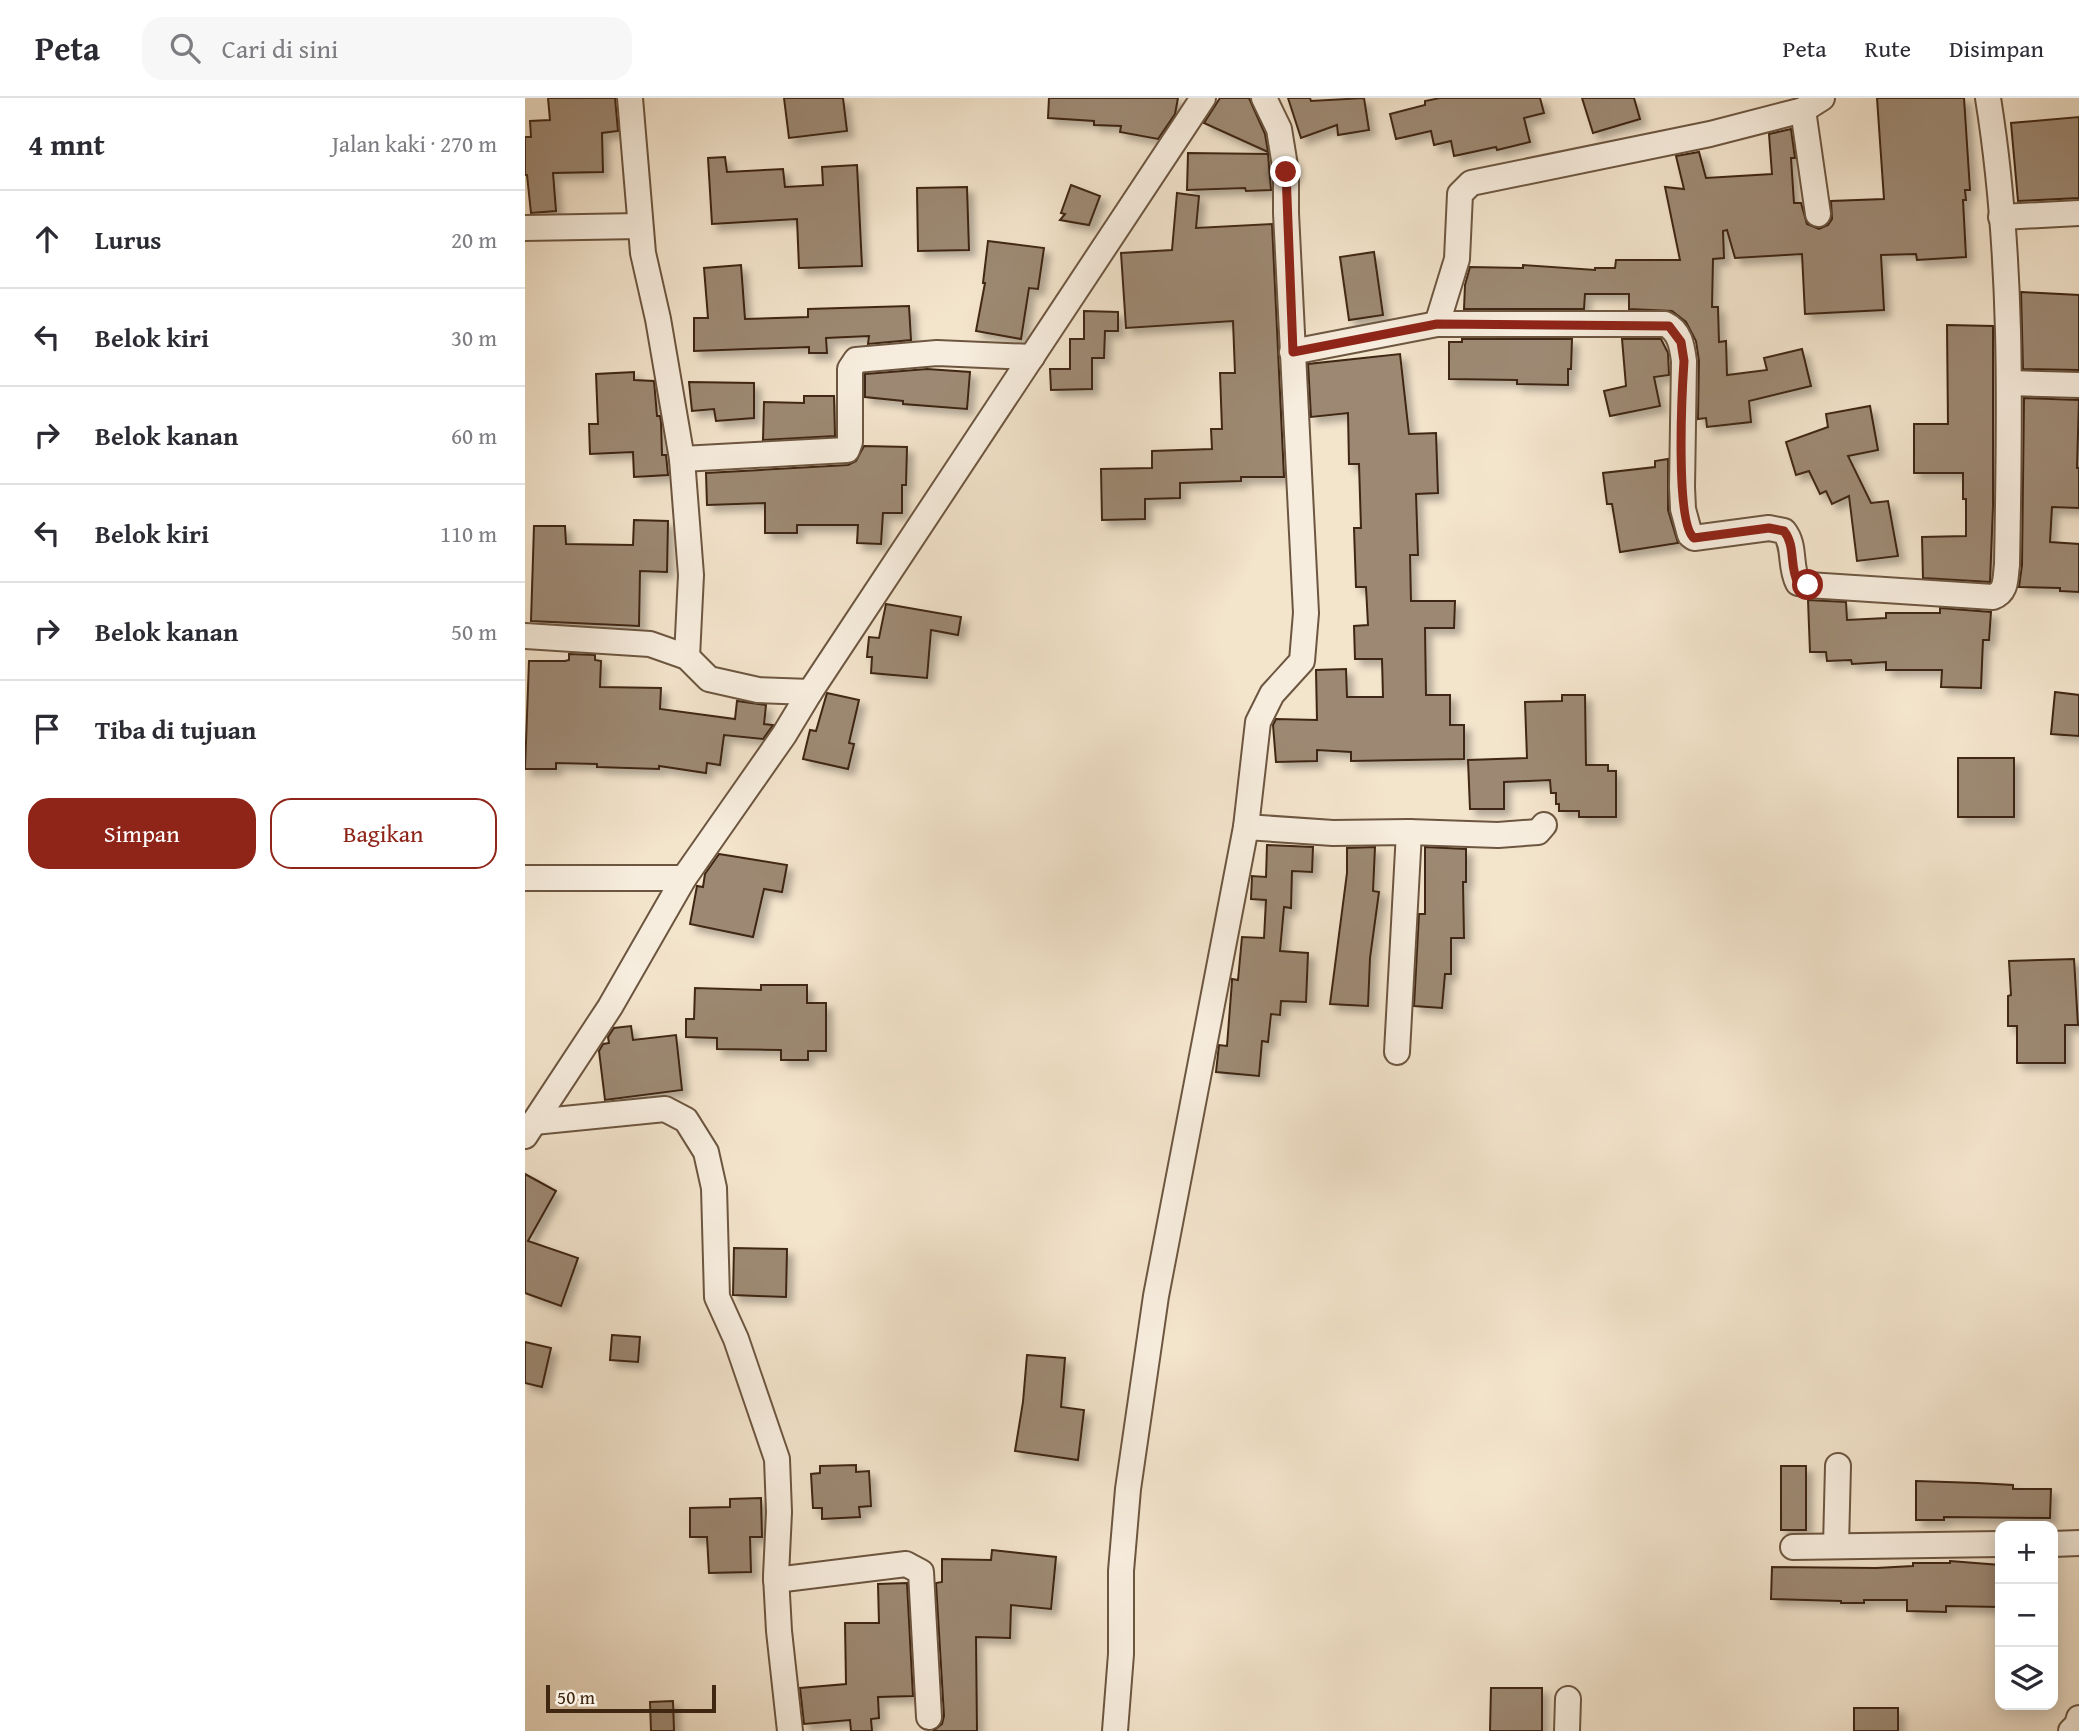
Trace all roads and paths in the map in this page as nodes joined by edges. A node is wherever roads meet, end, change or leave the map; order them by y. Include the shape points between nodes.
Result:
1 (630, 98) edge
2 (1203, 98) edge
3 (1264, 98) edge
4 (1988, 98) edge
5 (1813, 104) edge
6 (2079, 212) edge
7 (1818, 214) dead end
8 (2001, 217) junction
9 (641, 226) junction
10 (525, 228) edge
11 (1437, 324) junction
12 (1293, 352) junction
13 (1032, 357) junction
14 (2010, 383) junction
15 (2079, 385) edge
16 (682, 459) junction
17 (525, 636) edge
18 (687, 657) junction
19 (810, 692) junction
20 (1544, 825) dead end
21 (1246, 827) junction
22 (1409, 832) junction
23 (525, 878) edge
24 (684, 878) junction
25 (1397, 1052) dead end
26 (530, 1129) edge
27 (1838, 1466) dead end
28 (2079, 1543) edge
29 (1995, 1544) edge
30 (2058, 1544) edge
31 (1836, 1546) junction
32 (1793, 1547) dead end
33 (776, 1580) junction
34 (1568, 1699) dead end
35 (929, 1717) dead end
36 (2079, 1718) edge
37 (790, 1731) edge
38 (1115, 1731) edge
39 (1567, 1731) edge
40 (2071, 1731) edge

1 - 9 street
2 - 13 street
3 - 12 street via 1279,129 1286,172
4 - 8 street
5 - 7 street
5 - 11 street via 1658,146 1471,183 1460,194 1457,259
6 - 8 street
8 - 14 street via 2006,240
9 - 10 street
9 - 16 street
11 - 12 street
11 - 14 street via 1671,327 1681,342 1684,361 1682,487 1688,532 1694,538 1769,528 1784,531 1790,538 1794,575 1798,583 1808,585 1993,597 2004,590
12 - 21 street via 1306,613 1302,661 1272,694 1258,722
13 - 16 street via 937,353 856,360 850,369 847,450
13 - 19 street
14 - 15 street
16 - 18 street via 691,575
17 - 18 street via 650,644
18 - 19 street via 709,679 758,690
19 - 24 street
20 - 22 street via 1538,832 1525,833
21 - 22 street
21 - 38 street via 1156,1296 1128,1489
22 - 25 street
23 - 24 street
24 - 26 street via 610,1007
26 - 33 street via 665,1109 686,1120 706,1152 715,1188 717,1297 777,1459
27 - 31 street
28 - 30 street
29 - 31 street
31 - 32 street
33 - 35 street via 905,1564 921,1572
33 - 37 street
34 - 39 street
36 - 40 street

